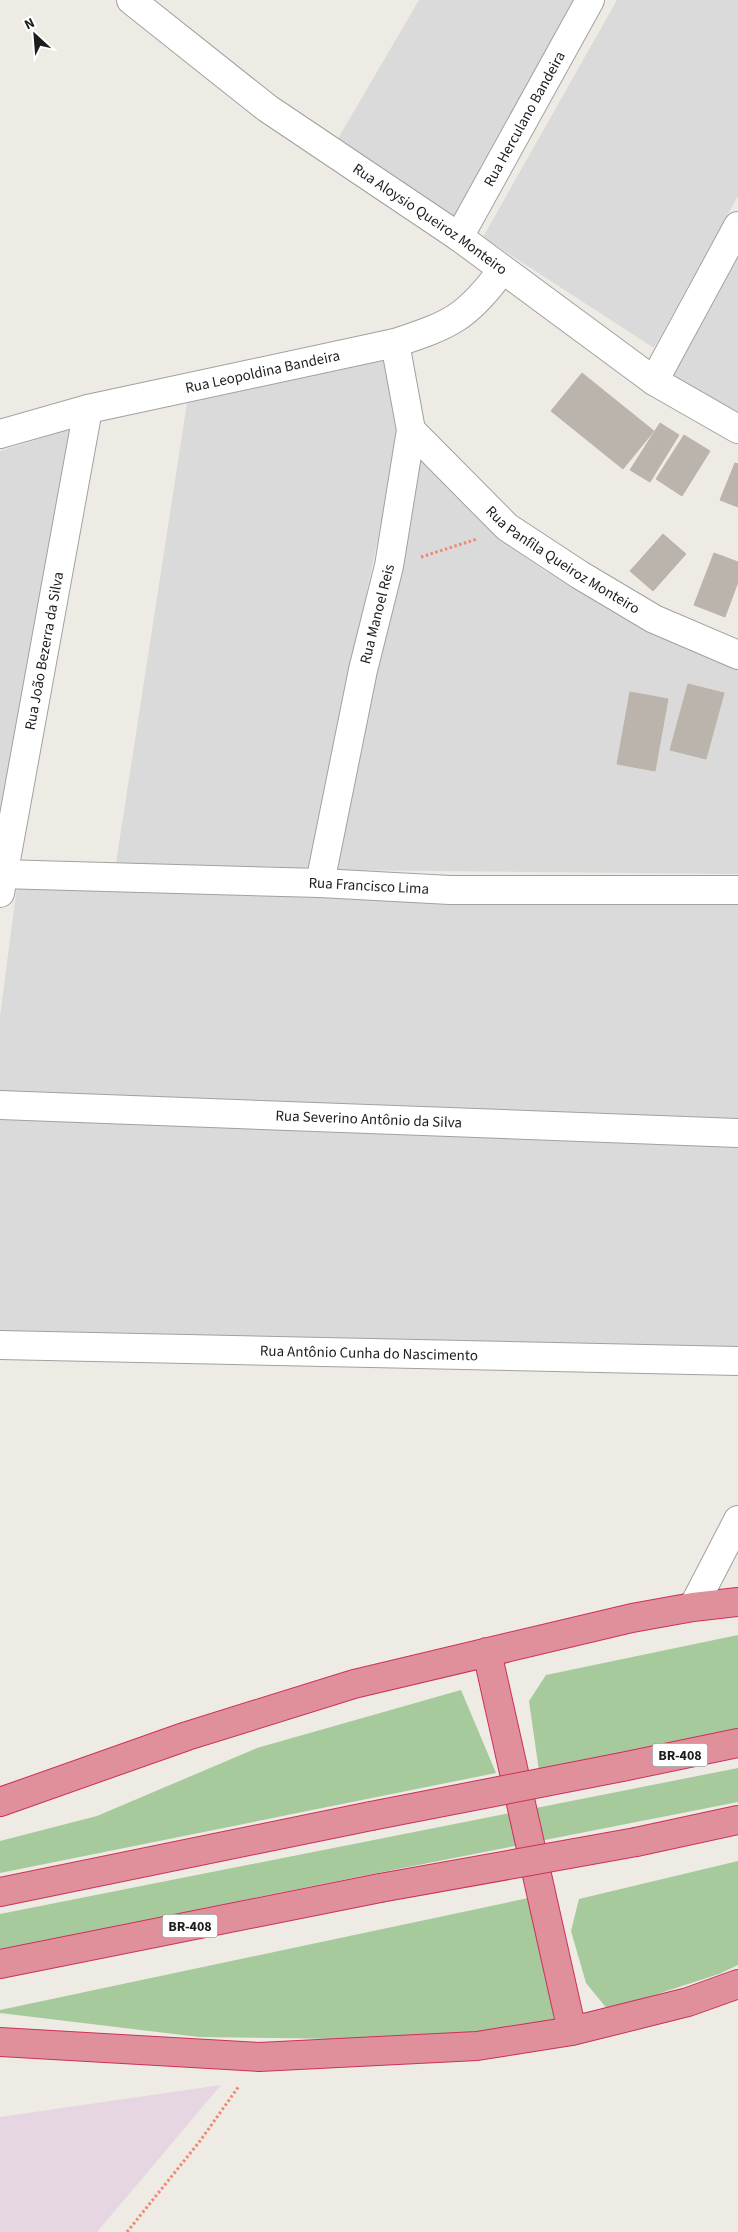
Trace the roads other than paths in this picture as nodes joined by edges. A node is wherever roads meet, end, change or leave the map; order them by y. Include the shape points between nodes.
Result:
1 (131, 0) edge
2 (590, 0) edge
3 (738, 226) edge
4 (459, 237) junction
5 (502, 270) junction
6 (394, 343) junction
7 (654, 381) junction
8 (88, 409) junction
9 (738, 428) edge
10 (411, 430) junction
11 (0, 434) edge
12 (738, 655) edge
13 (1, 880) edge
14 (320, 883) junction
15 (738, 890) edge
16 (0, 1105) edge
17 (738, 1133) edge
18 (0, 1345) edge
19 (738, 1361) edge
20 (738, 1520) edge
21 (738, 1602) edge
22 (693, 1607) junction
23 (487, 1652) junction
24 (738, 1743) edge
25 (0, 1802) edge
26 (738, 1820) edge
27 (0, 1892) edge
28 (0, 1964) edge
29 (738, 1984) edge
30 (572, 2031) junction
31 (0, 2042) edge

1 - 4 street, Rua Aloysio Queiroz Monteiro via 267,108
2 - 4 street, Rua Herculano Bandeira
3 - 7 street
4 - 5 street, Rua Aloysio Queiroz Monteiro
5 - 6 street, Rua Leopoldina Bandeira via 468,311 436,330
5 - 7 street, Rua Aloysio Queiroz Monteiro
6 - 8 street, Rua Leopoldina Bandeira
6 - 10 street, Rua Manoel Reis
7 - 9 street, Rua Aloysio Queiroz Monteiro
8 - 11 street, Rua Leopoldina Bandeira
8 - 13 street, Rua João Bezerra da Silva
10 - 12 street, Rua Panfila Queiroz Monteiro via 507,527 654,619
10 - 14 street, Rua Manoel Reis via 388,566 363,670
13 - 14 street, Rua Francisco Lima
14 - 15 street, Rua Francisco Lima via 450,890
16 - 17 street, Rua Severino Antônio da Silva
18 - 19 street, Rua Antônio Cunha do Nascimento
20 - 22 street
21 - 22 highway
22 - 23 highway
23 - 25 highway via 354,1684 274,1708
23 - 30 highway
24 - 27 highway, BR-408, bridge
26 - 28 highway, BR-408, bridge
29 - 30 highway via 688,2002
30 - 31 highway via 476,2046 259,2057

